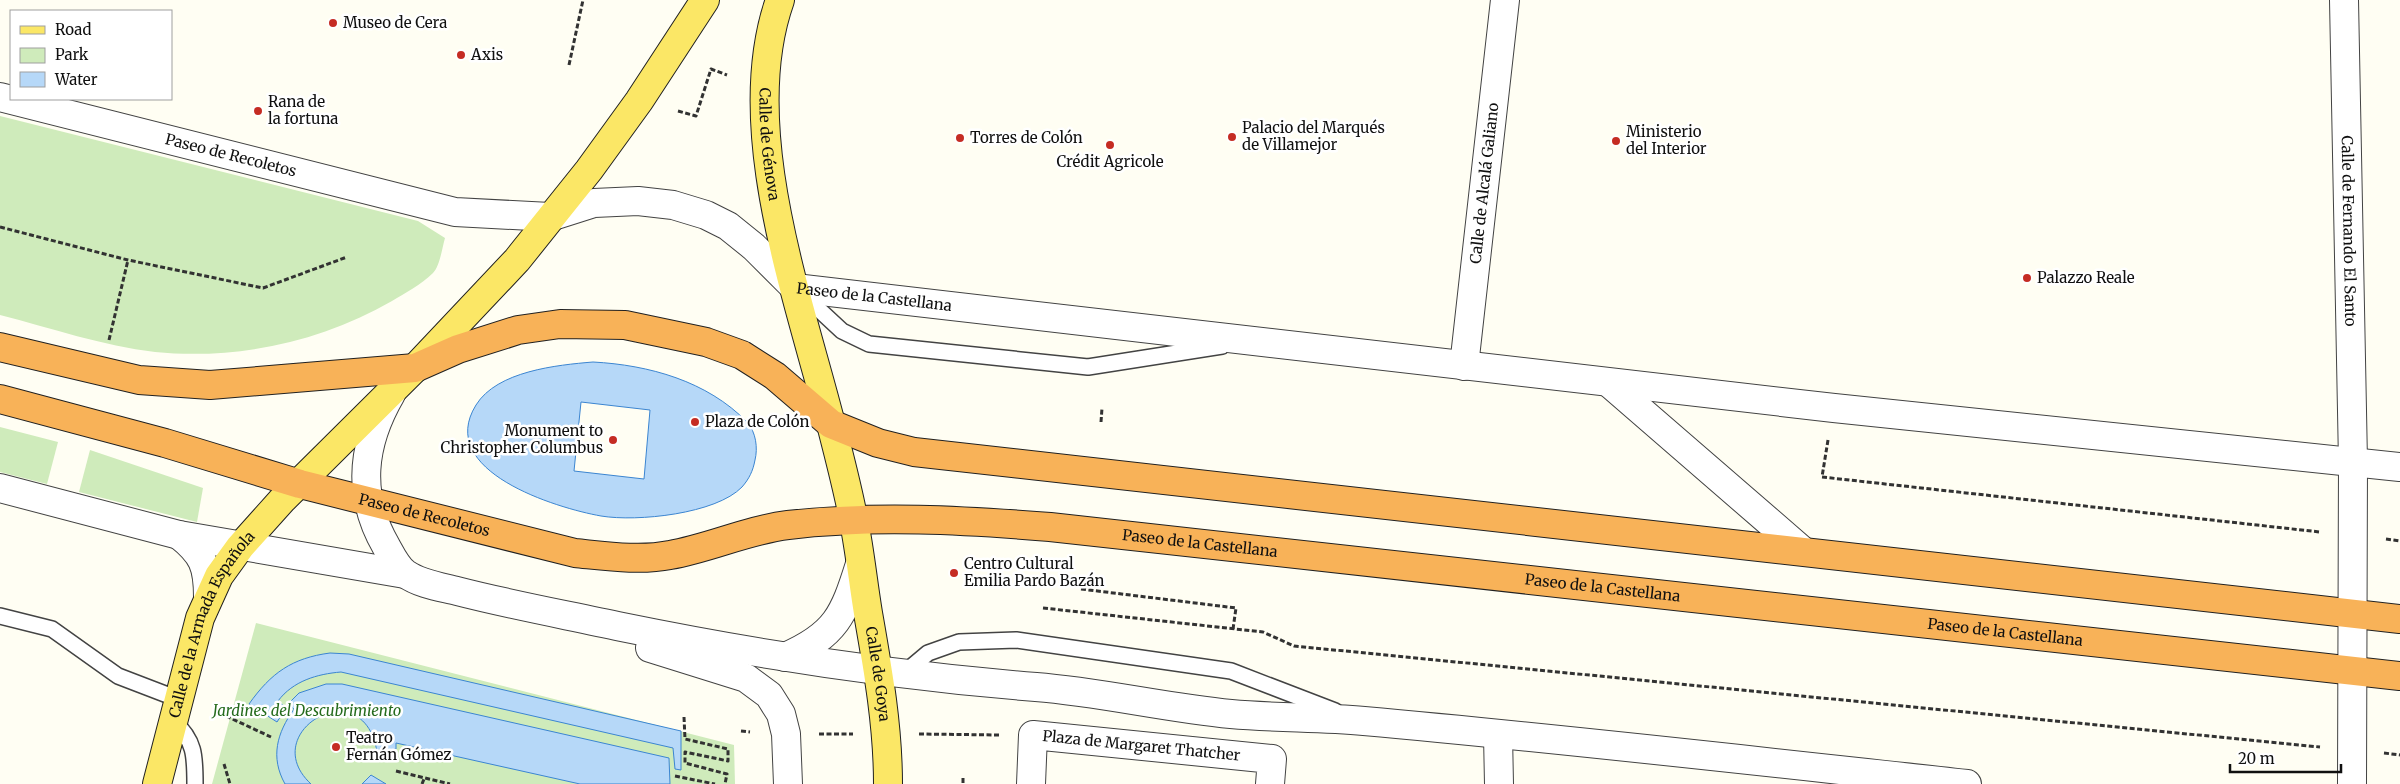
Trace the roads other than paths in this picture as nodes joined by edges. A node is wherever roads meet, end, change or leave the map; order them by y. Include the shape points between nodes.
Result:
1 (705, 0) edge
2 (780, 0) edge
3 (1505, 0) edge
4 (2344, 0) edge
5 (12, 100) edge
6 (550, 217) junction
7 (795, 288) junction
8 (1258, 340) junction
9 (0, 346) edge
10 (1464, 366) junction
11 (415, 368) junction
12 (1609, 383) junction
13 (393, 390) junction
14 (0, 399) edge
15 (831, 424) junction
16 (2353, 462) junction
17 (2400, 467) edge
18 (300, 484) junction
19 (0, 488) edge
20 (366, 500) junction
21 (854, 522) junction
22 (179, 535) junction
23 (240, 546) junction
24 (1803, 551) junction
25 (860, 564) junction
26 (405, 574) junction
27 (208, 596) junction
28 (543, 610) junction
29 (2351, 614) junction
30 (0, 616) edge
31 (2400, 619) edge
32 (785, 657) junction
33 (2351, 670) junction
34 (891, 672) junction
35 (2400, 676) edge
36 (176, 710) junction
37 (1360, 721) junction
38 (1498, 735) junction
39 (1809, 775) edge
40 (157, 784) edge
41 (195, 784) edge
42 (788, 784) edge
43 (888, 784) edge
44 (1032, 784) edge
45 (1270, 784) edge
46 (1499, 784) edge
47 (1967, 784) edge
48 (2352, 784) edge

1 - 6 main road via 590,170
2 - 7 main road, Calle de Génova via 768,44 764,124 771,180
3 - 10 street, Calle de Alcalá Galiano
4 - 16 street, Calle de Fernando El Santo
5 - 6 street, Paseo de Recoletos via 456,212
6 - 7 street via 594,203 638,201 673,205 728,226
6 - 11 main road via 517,260
7 - 8 street, Paseo de la Castellana
7 - 8 lane, Paseo de la Castellana via 842,331 869,344 979,357 1088,367
7 - 15 main road
8 - 10 street, Paseo de la Castellana
9 - 11 highway via 99,372 174,384 254,383
10 - 12 street, Paseo de la Castellana
11 - 13 main road
11 - 15 highway via 458,349 518,330 560,324 625,325 706,342 742,356 775,376
12 - 16 street, Paseo de la Castellana
12 - 24 street
13 - 18 main road
13 - 20 street via 380,412 372,436 366,470
14 - 18 highway, Paseo de Recoletos
15 - 21 main road
15 - 24 highway via 878,443 914,452
16 - 17 street, Paseo de la Castellana
16 - 29 street
18 - 20 highway, Paseo de Recoletos
18 - 23 main road, Calle de la Armada Española
19 - 22 street
20 - 21 highway, Paseo de Recoletos via 576,553 619,557 668,556 787,525
20 - 26 street via 382,540
21 - 25 main road
21 - 33 highway, Paseo de la Castellana via 957,519 1050,527
22 - 23 street
22 - 27 street via 195,548 204,563
23 - 26 street
23 - 27 main road, Calle de la Armada Española
24 - 29 highway
25 - 32 street via 850,596 832,627 808,648
25 - 34 main road, Calle de Goya
26 - 28 street via 448,588
27 - 36 main road, Calle de la Armada Española
28 - 32 street via 724,648
28 - 42 street via 579,627 746,678 769,695 781,714 786,734
29 - 31 highway
29 - 33 street
30 - 36 lane via 52,629 118,676
32 - 34 street
33 - 35 highway, Paseo de la Castellana
33 - 48 street
34 - 37 street via 1036,687 1228,714
34 - 37 lane via 958,642 1016,640 1232,671
34 - 43 main road, Calle de Goya
36 - 40 main road, Calle de la Armada Española
36 - 41 lane via 195,758
37 - 38 street
38 - 39 street
38 - 46 street
39 - 47 street
44 - 45 street, Plaza de Margaret Thatcher via 1033,735 1272,759

